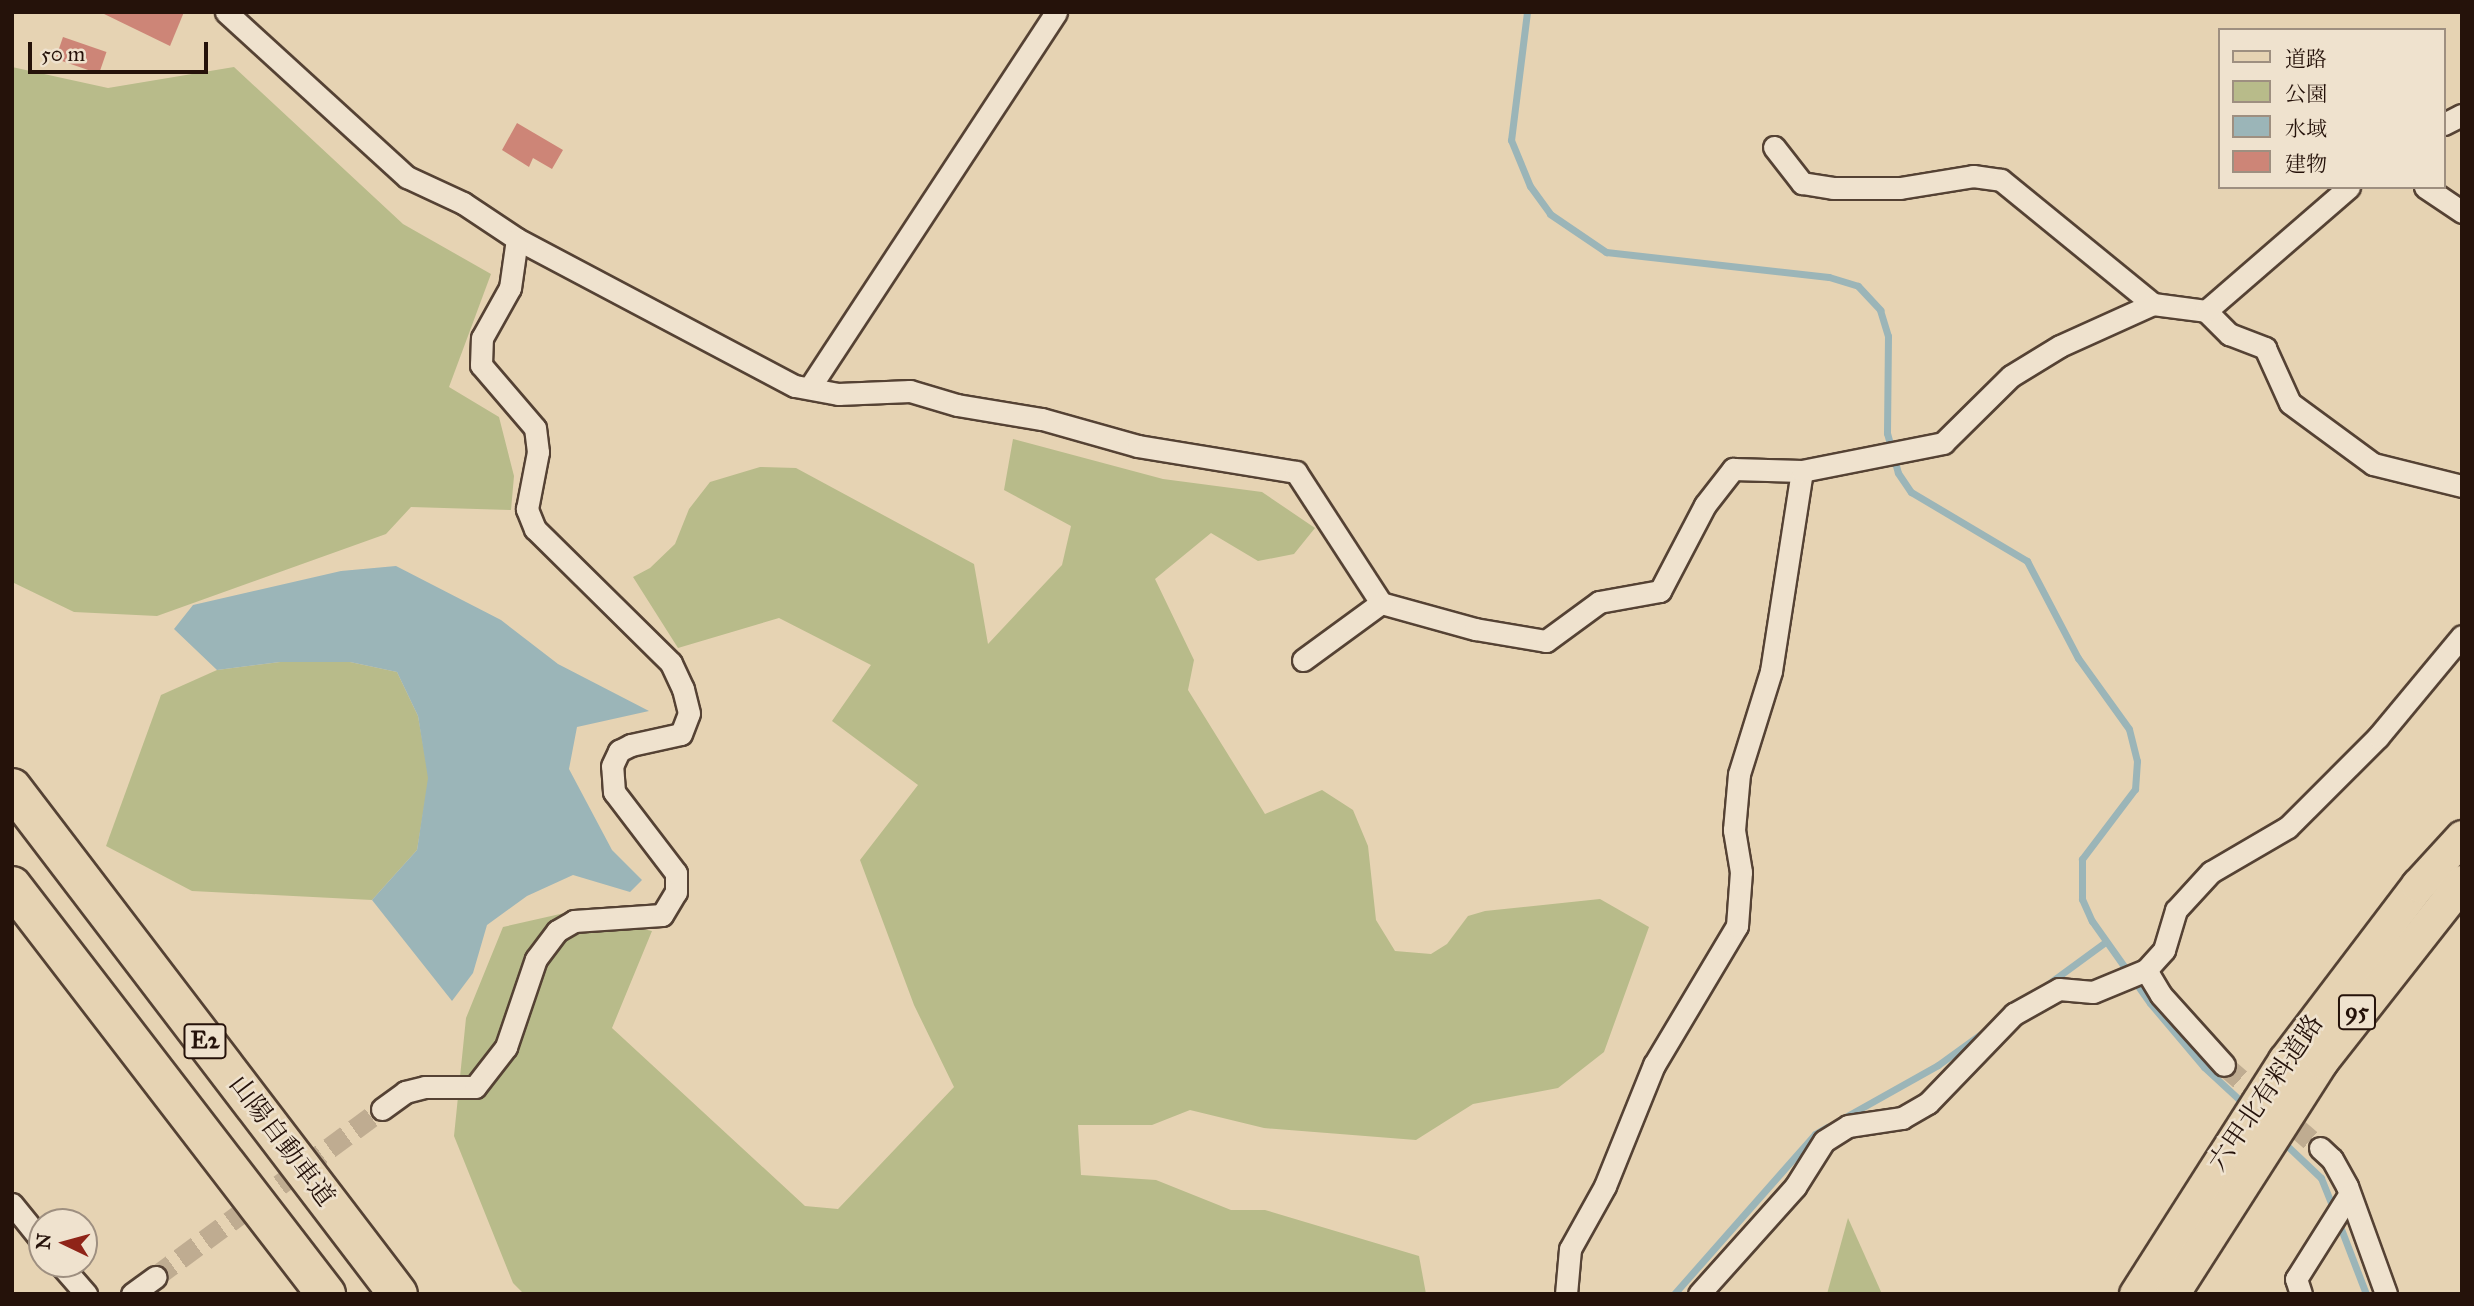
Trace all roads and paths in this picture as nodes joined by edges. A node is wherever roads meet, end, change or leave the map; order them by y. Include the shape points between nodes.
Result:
1 (226, 12) edge
2 (1056, 12) edge
3 (2462, 115) edge
4 (2446, 123) edge
5 (1774, 147) dead end
6 (2347, 189) edge
7 (2428, 189) edge
8 (2462, 212) edge
9 (517, 239) junction
10 (2153, 304) junction
11 (2206, 311) junction
12 (810, 387) junction
13 (1802, 471) junction
14 (2462, 486) edge
15 (1381, 603) junction
16 (2462, 636) edge
17 (1303, 660) dead end
18 (12, 788) edge
19 (2462, 838) edge
20 (12, 886) edge
21 (2441, 890) edge
22 (2145, 970) junction
23 (2224, 1065) tunnel mouth
24 (382, 1109) tunnel mouth
25 (2261, 1123) junction
26 (2320, 1148) tunnel mouth
27 (2348, 1197) junction
28 (12, 1204) edge
29 (28, 1224) edge
30 (155, 1277) tunnel mouth
31 (72, 1278) edge
32 (86, 1294) edge
33 (132, 1294) edge
34 (326, 1294) edge
35 (398, 1294) edge
36 (1566, 1294) edge
37 (1699, 1294) edge
38 (2136, 1294) edge
39 (2172, 1294) edge
40 (2301, 1294) edge
41 (2386, 1294) edge

1 - 9 street via 407,177 463,203
2 - 12 street
3 - 4 street
5 - 10 street via 1802,183 1833,188 1900,188 1973,176 2001,180
6 - 11 street
7 - 8 street
9 - 12 street via 795,386
9 - 24 street via 510,288 482,338 481,365 535,428 538,452 527,509 535,529 671,663 682,689 689,713 681,734 619,751 612,766 614,792 677,873 676,892 662,915 574,921 557,931 536,959 506,1047 475,1087 425,1087 405,1092
10 - 11 street
10 - 13 street via 2060,346 2011,376 1943,443
11 - 14 street via 2229,334 2264,348 2290,403 2373,464
12 - 15 street via 838,394 910,391 957,405 1042,419 1138,446 1296,472
13 - 15 street via 1732,469 1705,505 1660,591 1599,602 1546,641 1475,629
13 - 36 street via 1771,671 1739,774 1734,830 1741,872 1737,926 1654,1065 1605,1186 1570,1249
15 - 17 street
16 - 22 street via 2378,737 2288,827 2211,872 2176,910 2164,950
18 - 35 highway, 山陽自動車道 / E2
19 - 21 main road, 六甲北有料道路 / 95
20 - 34 highway, E2
21 - 25 main road, 六甲北有料道路 / 95 via 2343,1031
22 - 23 street via 2161,995
22 - 37 street via 2093,992 2059,989 2014,1014 1928,1103 1902,1118 1848,1126 1824,1141 1795,1187
25 - 38 main road, 六甲北有料道路 / 95
25 - 39 main road, 六甲北有料道路 / 95
26 - 27 street via 2332,1158
27 - 40 street via 2295,1279
27 - 41 street
28 - 29 street
30 - 33 street
31 - 32 street

